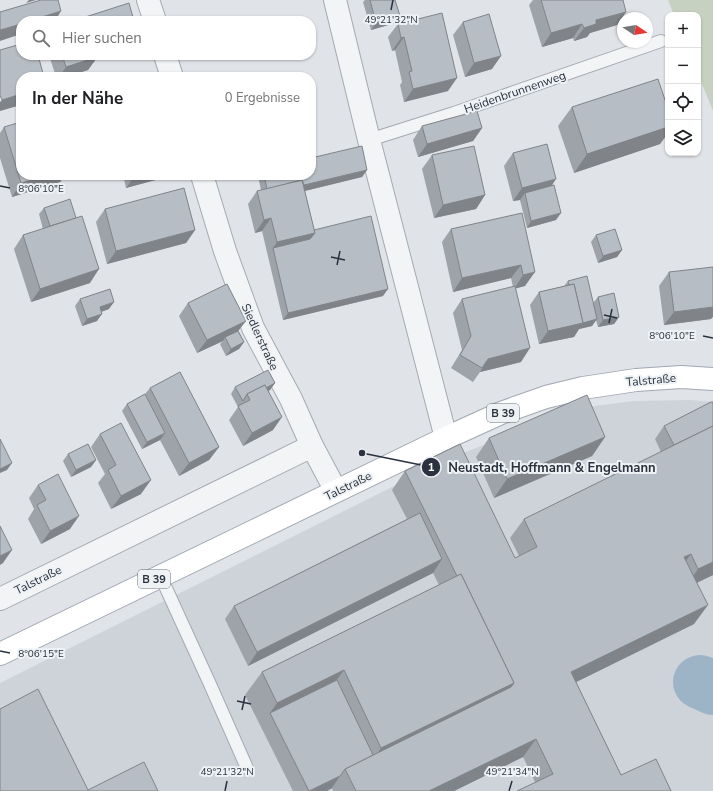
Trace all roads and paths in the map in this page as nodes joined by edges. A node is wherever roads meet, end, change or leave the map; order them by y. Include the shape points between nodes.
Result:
1 (148, 0) edge
2 (335, 0) edge
3 (153, 16) edge
4 (661, 41) dead end
5 (167, 60) edge
6 (170, 72) edge
7 (369, 140) junction
8 (204, 180) edge
9 (713, 379) edge
10 (446, 438) junction
11 (312, 446) junction
12 (336, 491) junction
13 (160, 575) junction
14 (0, 599) edge
15 (0, 654) edge
16 (247, 768) dead end

1 - 3 street
2 - 7 street
4 - 7 lane, Heidenbrunnenweg
5 - 6 street
7 - 10 street
8 - 11 street, Siedlerstraße via 225,251 253,328 291,399
9 - 10 main road, Talstraße / B 39 via 681,377 636,380 583,388 538,400
10 - 12 main road, Talstraße / B 39
11 - 12 street, Siedlerstraße
11 - 14 street, Talstraße
12 - 13 main road, Talstraße / B 39
13 - 15 main road, Talstraße / B 39
13 - 16 lane

